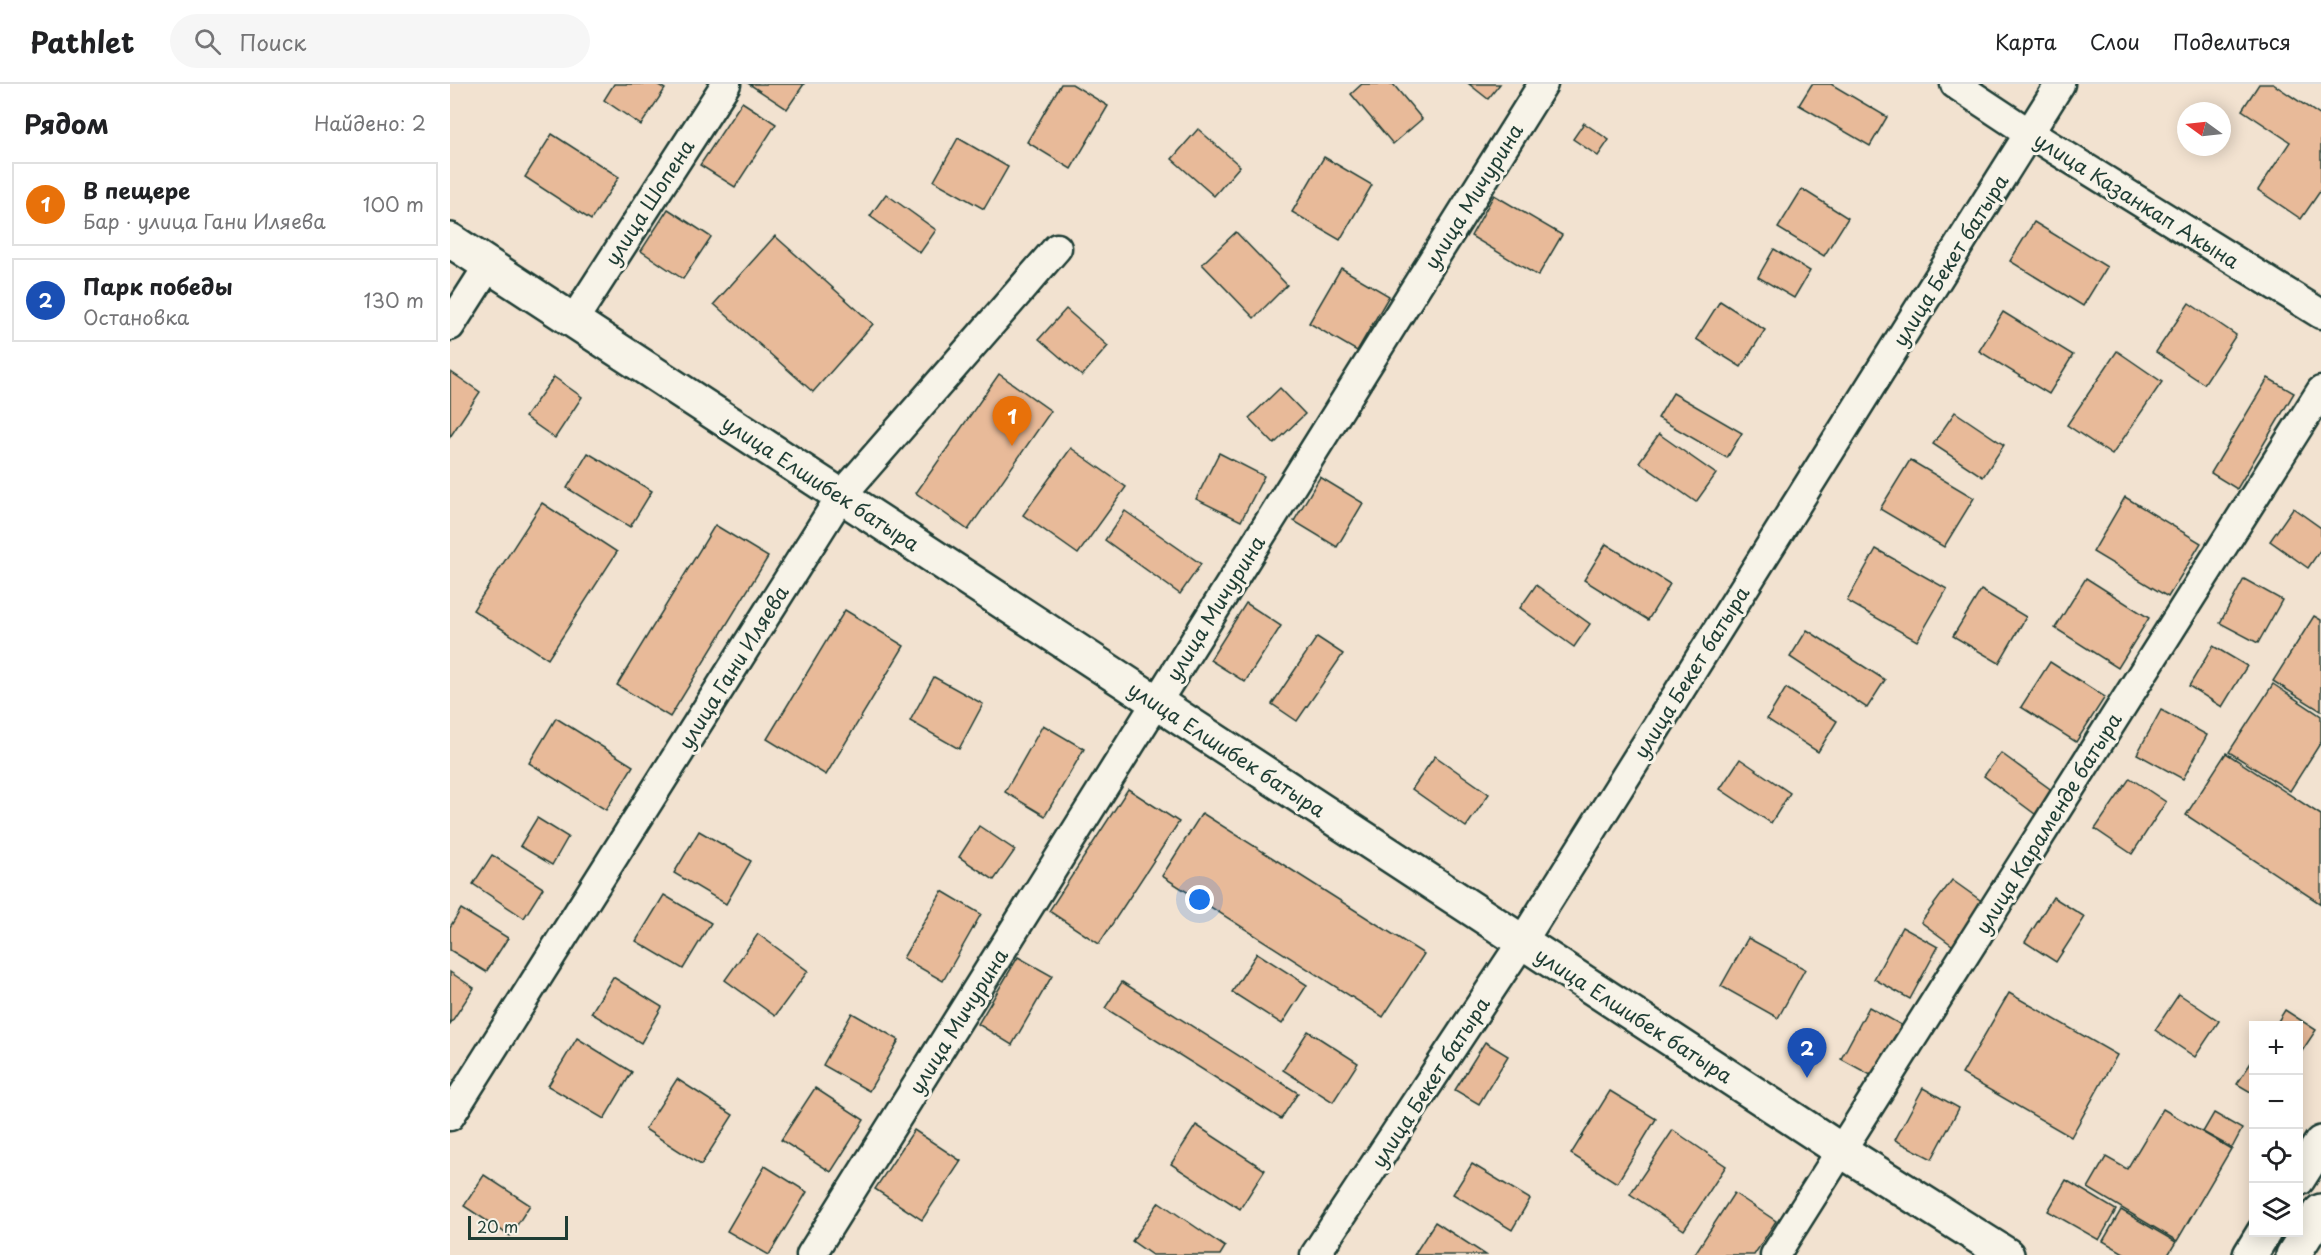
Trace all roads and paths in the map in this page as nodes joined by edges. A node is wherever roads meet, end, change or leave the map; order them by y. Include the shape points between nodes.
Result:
1 (726, 84) edge
2 (1543, 84) edge
3 (1955, 84) edge
4 (2060, 84) edge
5 (2029, 133) junction
6 (450, 240) edge
7 (1057, 248) dead end
8 (489, 265) junction
9 (2321, 314) edge
10 (573, 321) junction
11 (450, 326) edge
12 (2321, 391) edge
13 (841, 496) junction
14 (1156, 703) junction
15 (1522, 942) junction
16 (450, 1116) edge
17 (2321, 1143) edge
18 (1842, 1151) junction
19 (2303, 1171) edge
20 (2321, 1211) edge
21 (2261, 1237) edge
22 (811, 1255) edge
23 (1315, 1255) edge
24 (1775, 1255) edge
25 (2007, 1255) edge
26 (2250, 1255) edge
27 (2293, 1255) edge

1 - 10 street, улица Шопена
2 - 14 street, улица Мичурина
3 - 5 street, улица Казанкап Акына
4 - 5 street, улица Бекет батыра
5 - 9 street, улица Казанкап Акына
5 - 15 street, улица Бекет батыра
6 - 8 main road, улица Елшибек батыра
7 - 13 street, улица Гани Иляева
8 - 10 main road, улица Елшибек батыра
8 - 11 street
10 - 13 main road, улица Елшибек батыра
12 - 18 street, улица Караменде батыра
13 - 14 main road, улица Елшибек батыра
13 - 16 street, улица Гани Иляева
14 - 15 main road, улица Елшибек батыра
14 - 22 street, улица Мичурина
15 - 18 main road, улица Елшибек батыра
15 - 23 street, улица Бекет батыра
17 - 19 main road
18 - 24 street, улица Караменде батыра
18 - 25 main road, улица Елшибек батыра
20 - 27 main road
21 - 26 main road

